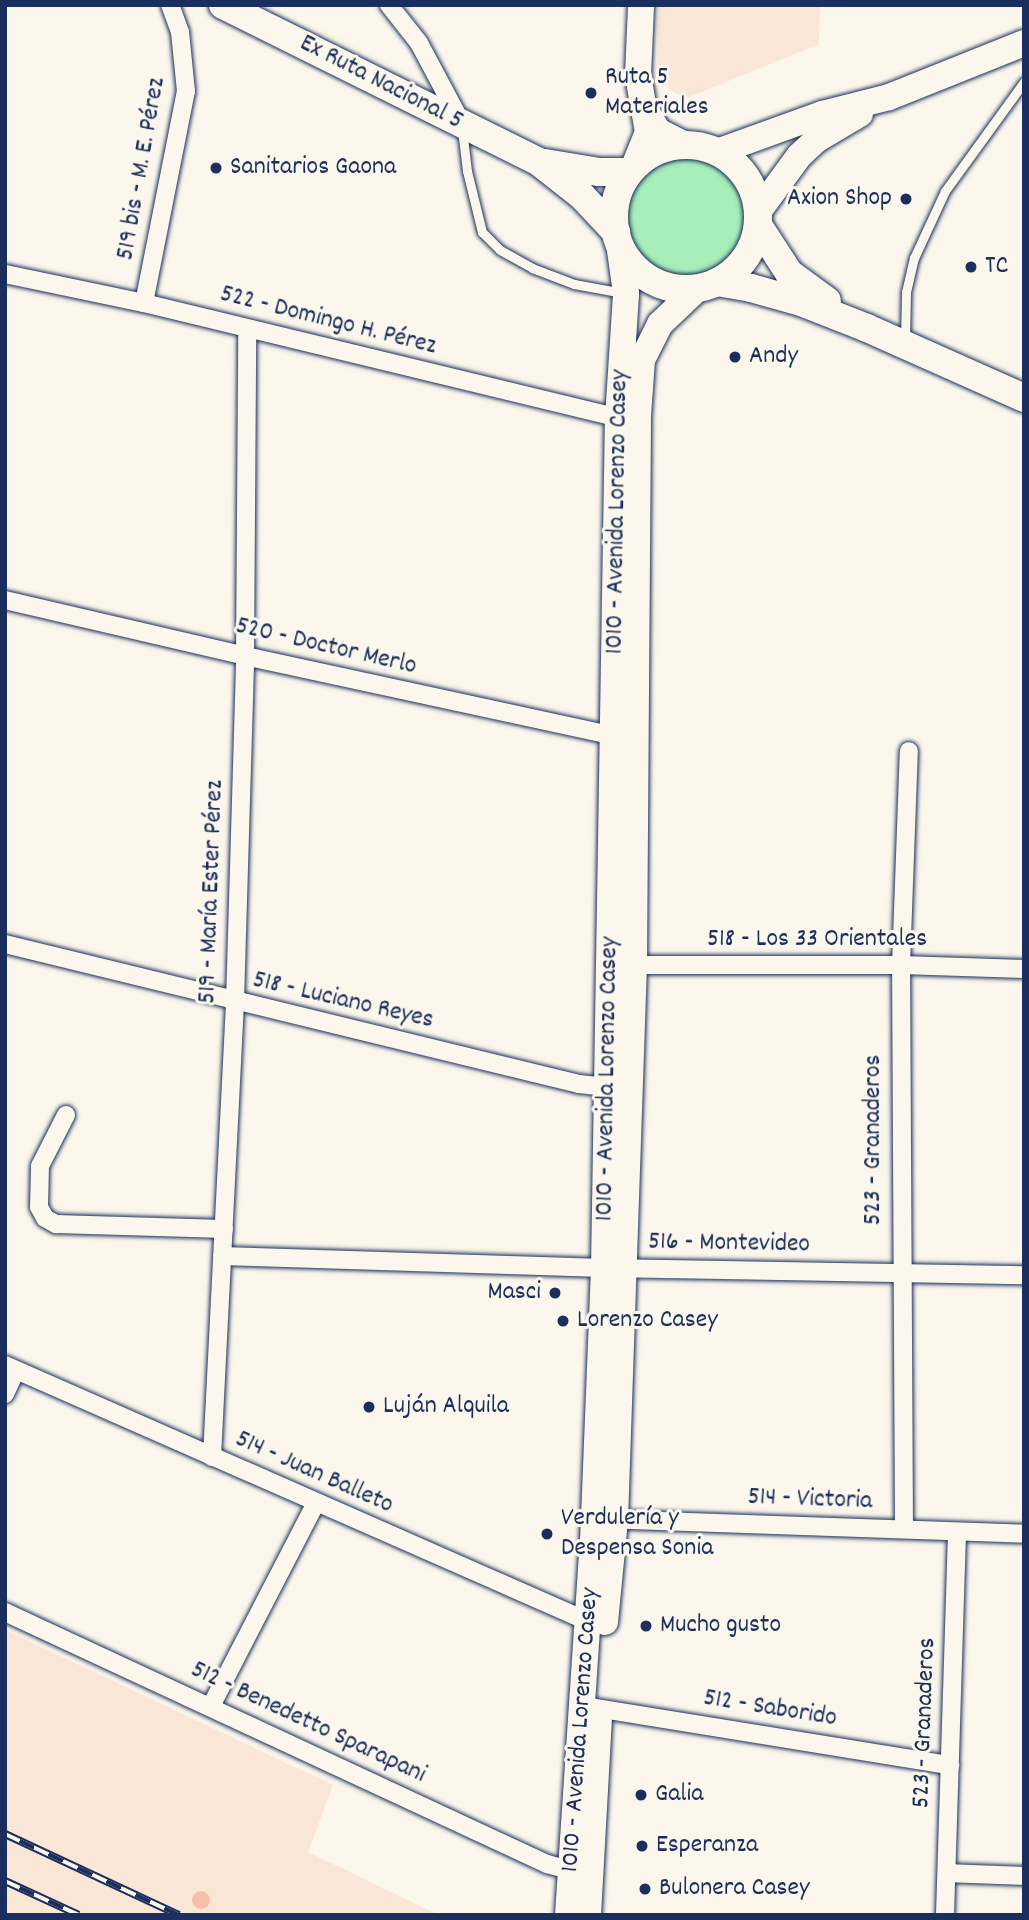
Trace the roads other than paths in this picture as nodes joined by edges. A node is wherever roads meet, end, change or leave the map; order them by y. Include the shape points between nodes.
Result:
1 (170, 5) edge
2 (223, 5) edge
3 (389, 5) edge
4 (641, 5) edge
5 (1024, 44) edge
6 (1024, 82) edge
7 (889, 97) junction
8 (646, 111) junction
9 (462, 124) junction
10 (686, 145) junction
11 (717, 152) junction
12 (539, 162) junction
13 (632, 168) junction
14 (758, 218) junction
15 (618, 238) junction
16 (5, 274) edge
17 (707, 285) junction
18 (626, 293) junction
19 (144, 303) junction
20 (247, 328) junction
21 (867, 328) junction
22 (905, 345) junction
23 (1024, 398) edge
24 (628, 417) junction
25 (5, 600) edge
26 (245, 656) junction
27 (624, 738) junction
28 (909, 751) dead end
29 (5, 944) edge
30 (622, 965) junction
31 (901, 965) junction
32 (1024, 969) edge
33 (235, 1002) junction
34 (620, 1088) junction
35 (66, 1115) dead end
36 (224, 1229) junction
37 (222, 1256) junction
38 (614, 1268) junction
39 (900, 1273) junction
40 (1024, 1275) edge
41 (11, 1368) edge
42 (5, 1394) edge
43 (212, 1457) junction
44 (317, 1503) junction
45 (605, 1519) junction
46 (904, 1529) junction
47 (957, 1533) junction
48 (1024, 1534) edge
49 (5, 1612) edge
50 (596, 1621) junction
51 (211, 1706) junction
52 (591, 1707) junction
53 (950, 1765) junction
54 (581, 1873) junction
55 (947, 1873) junction
56 (1024, 1877) edge
57 (568, 1915) edge
58 (588, 1915) edge
59 (945, 1915) edge

1 - 19 street, 519 bis - M. E. Pérez via 180,32 186,91
2 - 9 main road, Ex Ruta Nacional 5
3 - 9 street via 419,43
4 - 8 main road via 638,75
5 - 7 main road
6 - 22 lane via 944,191 914,257 906,292
7 - 11 main road via 822,114
7 - 14 main road via 816,140 791,165
8 - 10 main road via 658,131
8 - 13 main road via 648,132
9 - 12 main road, Ex Ruta Nacional 5
9 - 18 lane via 467,171 482,232 500,250 532,268 574,284
10 - 11 main road
10 - 13 main road via 653,152
11 - 14 main road via 739,167 752,188
12 - 13 main road, Ex Ruta Nacional 5 via 598,173
12 - 15 main road, Ex Ruta Nacional 5 via 582,196
13 - 15 main road via 616,200
14 - 17 main road via 746,258
14 - 21 main road via 789,273
15 - 17 main road via 627,258 651,279 666,286
15 - 18 main road, 1010 - Avenida Lorenzo Casey
16 - 19 street, 522 - Domingo H. Pérez
17 - 21 main road via 781,295
17 - 24 main road, 1010 - Avenida Lorenzo Casey via 675,307 647,345
18 - 24 main road, 1010 - Avenida Lorenzo Casey
19 - 20 street, 522 - Domingo H. Pérez
20 - 24 street, 522 - Domingo H. Pérez
20 - 26 street, 519 - María Ester Pérez
21 - 22 main road
22 - 23 main road
24 - 27 main road, 1010 - Avenida Lorenzo Casey
25 - 26 street, 520 - Doctor Merlo
26 - 27 street, 520 - Doctor Merlo
26 - 33 street, 519 - María Ester Pérez
27 - 30 main road, 1010 - Avenida Lorenzo Casey
28 - 31 street, 523 - Granaderos
29 - 33 street, 518 - Luciano Reyes
30 - 31 street, 518 - Los 33 Orientales
30 - 34 main road, 1010 - Avenida Lorenzo Casey
31 - 32 street, 518 - Los 33 Orientales
31 - 39 street, 523 - Granaderos
33 - 34 street, 518 - Luciano Reyes via 579,1084
33 - 36 street, 519 - María Ester Pérez
34 - 38 main road, 1010 - Avenida Lorenzo Casey
35 - 36 street via 40,1166 40,1207 45,1218 56,1224
36 - 37 street, 519 - María Ester Pérez
37 - 38 street, 516 - Montevideo
37 - 43 street, 519 - María Ester Pérez
38 - 39 street, 516 - Montevideo
38 - 45 main road, 1010 - Avenida Lorenzo Casey
39 - 40 street, 516 - Montevideo
39 - 46 street, 523 - Granaderos
41 - 42 street
41 - 43 street, 514 - Juan Balleto
43 - 44 street, 514 - Juan Balleto
44 - 50 street, 514 - Juan Balleto
44 - 51 street
45 - 46 street, 514 - Victoria
45 - 50 main road, 1010 - Avenida Lorenzo Casey
46 - 47 street, 514 - Victoria
47 - 48 street, 514 - Victoria
47 - 53 street, 523 - Granaderos
49 - 51 street, 512 - Benedetto Sparapani
50 - 52 main road, 1010 - Avenida Lorenzo Casey
51 - 54 street, 512 - Benedetto Sparapani via 547,1864
52 - 53 street, 512 - Saborido
52 - 54 main road, 1010 - Avenida Lorenzo Casey
53 - 55 street, 523 - Granaderos
54 - 57 main road, 1010 - Avenida Lorenzo Casey
54 - 58 main road, 1010 - Avenida Lorenzo Casey
55 - 56 street
55 - 59 street, 523 - Granaderos

